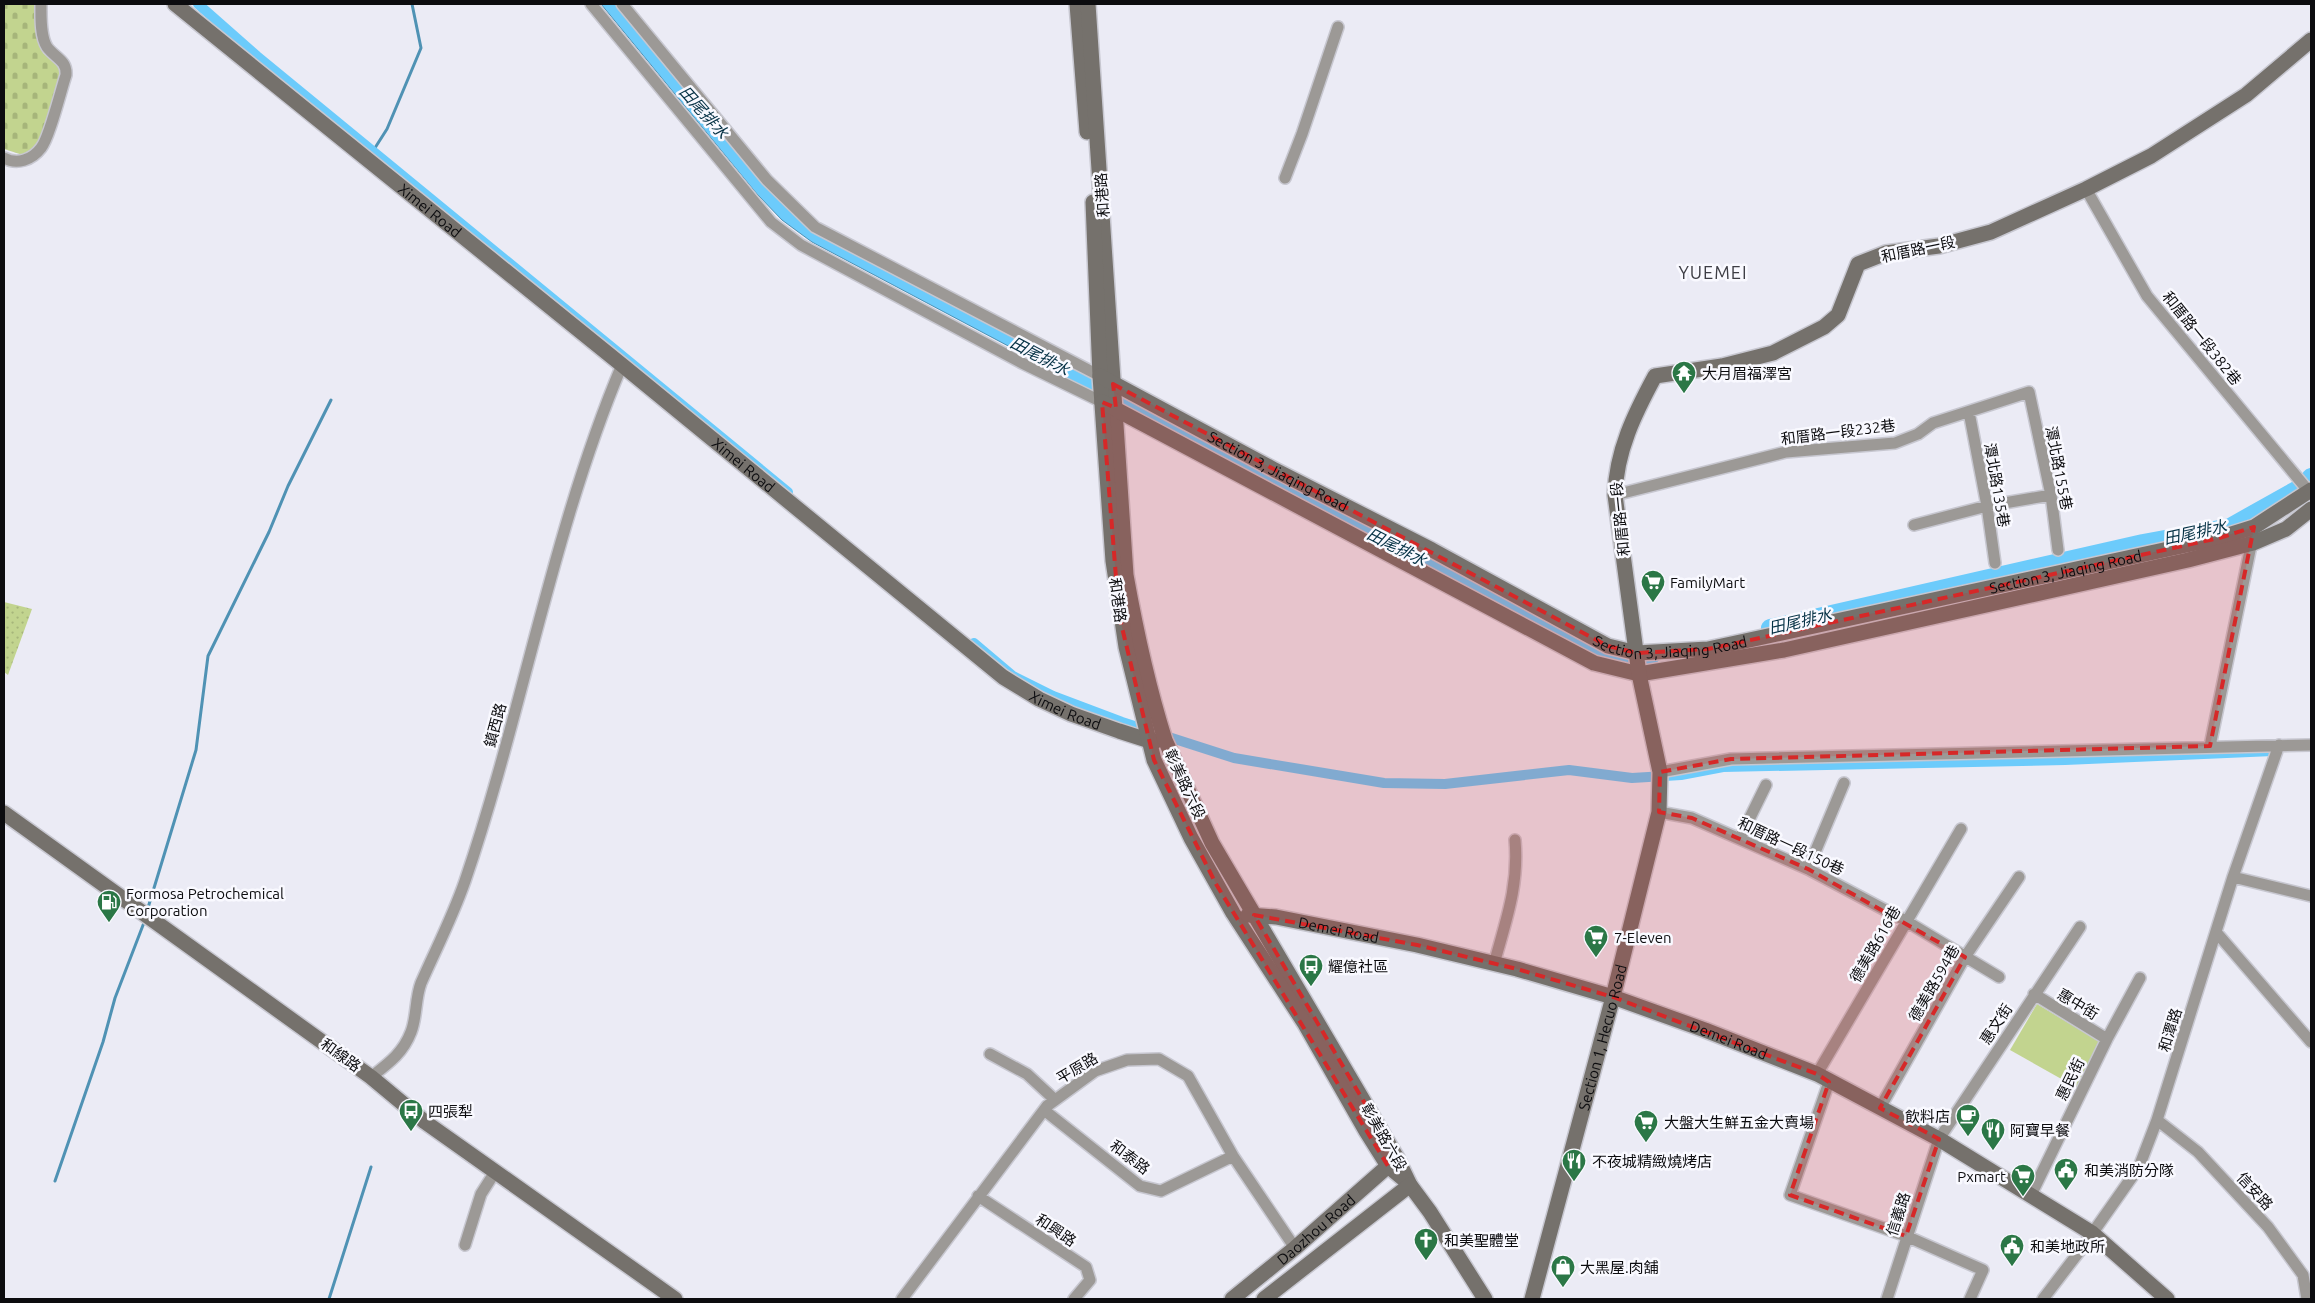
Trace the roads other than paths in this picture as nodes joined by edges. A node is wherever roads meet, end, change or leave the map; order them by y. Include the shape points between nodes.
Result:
1 (41, 4) edge
2 (175, 4) edge
3 (592, 4) edge
4 (622, 4) edge
5 (1077, 4) edge
6 (1088, 4) edge
7 (1338, 27) dead end
8 (2311, 40) edge
9 (4, 158) edge
10 (1284, 178) dead end
11 (2086, 189) junction
12 (815, 227) junction
13 (801, 245) junction
14 (622, 365) junction
15 (1107, 392) junction
16 (2029, 392) joint
17 (1969, 412) junction
18 (2311, 491) edge
19 (1615, 495) junction
20 (2051, 495) junction
21 (1987, 506) junction
22 (2311, 509) edge
23 (1914, 525) dead end
24 (2254, 527) junction
25 (2253, 543) junction
26 (2058, 550) dead end
27 (1995, 563) dead end
28 (1638, 665) junction
29 (1157, 734) junction
30 (2278, 745) junction
31 (2311, 745) edge
32 (2210, 746) junction
33 (1660, 772) junction
34 (1844, 783) dead end
35 (1766, 785) dead end
36 (1659, 812) junction
37 (4, 813) edge
38 (1961, 828) dead end
39 (1206, 830) junction
40 (1190, 838) junction
41 (1740, 838) junction
42 (1515, 840) dead end
43 (1808, 869) junction
44 (2019, 877) dead end
45 (2233, 877) junction
46 (2311, 896) edge
47 (1233, 913) junction
48 (1254, 915) junction
49 (1906, 920) junction
50 (2080, 927) dead end
51 (2216, 932) junction
52 (1965, 957) junction
53 (1494, 964) junction
54 (1999, 977) dead end
55 (2140, 978) dead end
56 (2034, 994) junction
57 (1613, 997) junction
58 (2107, 1039) junction
59 (2311, 1042) edge
60 (990, 1054) dead end
61 (371, 1077) junction
62 (1823, 1078) junction
63 (1054, 1099) junction
64 (1880, 1108) junction
65 (1044, 1110) junction
66 (2158, 1120) junction
67 (1939, 1139) junction
68 (1233, 1156) junction
69 (1393, 1162) junction
70 (495, 1172) junction
71 (1410, 1185) junction
72 (2030, 1195) junction
73 (978, 1196) junction
74 (2092, 1233) junction
75 (1906, 1236) junction
76 (465, 1245) dead end
77 (1295, 1248) junction
78 (907, 1297) edge
79 (2047, 1298) edge
80 (675, 1299) edge
81 (1074, 1299) edge
82 (1232, 1299) edge
83 (1264, 1299) edge
84 (1485, 1299) edge
85 (1532, 1299) edge
86 (1887, 1299) edge
87 (1970, 1299) edge
88 (2167, 1299) edge
89 (2307, 1299) edge

1 - 9 street via 44,39 48,48 65,64 66,75 43,147 32,158 19,162
2 - 14 street, Ximei Road
3 - 13 street via 771,222
4 - 12 street via 767,180
5 - 15 street, 和港路 via 1093,196 1094,258
6 - 15 street, 和港路
7 - 10 street
8 - 11 street, 和厝路一段 via 2246,95 2151,156
11 - 18 street, 和厝路一段382巷 via 2147,296 2277,455
11 - 19 street, 和厝路一段 via 1991,232 1939,246 1886,253 1858,264 1838,315 1824,327 1772,353 1722,366 1655,376 1624,441
12 - 13 street
12 - 15 street
13 - 15 street via 1022,363
14 - 29 street, Ximei Road via 1003,677 1039,700 1071,714
14 - 61 street, 鎮西路 via 601,415 566,524 502,758 464,882 419,988 412,1031 395,1059
15 - 28 street, Section 3, Jiaqing Road via 1273,469 1432,550
15 - 28 street, Section 3, Jiaqing Road via 1594,663
15 - 29 street, 和港路 via 1126,575
16 - 17 street, 和厝路一段232巷
16 - 20 street, 潭北路155巷
17 - 19 street, 和厝路一段232巷 via 1934,423 1895,443 1786,452
17 - 21 street, 潭北路135巷
18 - 24 street, Section 3, Jiaqing Road
19 - 28 street, 和厝路一段
20 - 21 street
20 - 26 street, 潭北路155巷
21 - 23 street
21 - 27 street, 潭北路135巷
22 - 25 street, Section 3, Jiaqing Road via 2286,529
24 - 25 street
24 - 28 street, Section 3, Jiaqing Road via 2219,538
25 - 28 street, Section 3, Jiaqing Road via 1812,644
25 - 32 street
28 - 33 street, 和厝路一段
29 - 39 street, 彰美路六段
29 - 40 street, 彰美路六段 via 1154,760
30 - 31 street
30 - 32 street
30 - 45 street, 和潭路
32 - 33 street via 1731,759
33 - 36 street, Section 1, Hecuo Road
34 - 43 street
35 - 41 street
36 - 41 street, 和厝路一段150巷 via 1692,818
36 - 57 street, Section 1, Hecuo Road
37 - 61 street, 和線路
38 - 49 street, 德美路616巷
39 - 40 street
39 - 48 street, 彰美路六段
40 - 47 street, 彰美路六段
41 - 43 street, 和厝路一段150巷
42 - 53 street via 1515,889
43 - 49 street, 和厝路一段150巷
44 - 52 street, 德美路594巷
45 - 46 street
45 - 51 street, 和潭路
47 - 48 street, Demei Road
47 - 69 street, 彰美路六段 via 1305,1024 1366,1131
48 - 53 street, Demei Road via 1417,945
48 - 69 street, 彰美路六段
49 - 52 street, 和厝路一段150巷
49 - 62 street, 德美路616巷
50 - 56 street, 惠文街
51 - 59 street
51 - 66 street, 和潭路
52 - 54 street, 和厝路一段150巷
52 - 64 street, 德美路594巷
53 - 57 street, Demei Road
55 - 58 street, 惠民街
56 - 58 street, 惠中街
56 - 67 street, 惠文街
57 - 62 street, Demei Road
57 - 85 street, Section 1, Hecuo Road
58 - 72 street, 惠民街
60 - 63 street via 1027,1074
61 - 70 street, 和線路 via 425,1122
62 - 64 street, Demei Road
62 - 75 street, 德美路616巷 via 1790,1195
63 - 65 street, 平原路
63 - 68 street, 平原路 via 1095,1071 1127,1060 1159,1059 1188,1076
64 - 67 street, Demei Road
65 - 68 street, 和泰路 via 1140,1186 1161,1191
65 - 73 street, 平原路
66 - 74 street, 和潭路 via 2139,1167
66 - 89 street, 信安路 via 2198,1152 2268,1227 2303,1275
67 - 72 street, Demei Road
67 - 75 street, 信義路
68 - 77 street, 平原路
69 - 71 street, 彰美路六段
69 - 77 street, Daozhou Road
70 - 76 street via 481,1194
70 - 80 street, 和線路
71 - 83 street, Daozhou Road
71 - 84 street, 彰美路六段
72 - 74 street, Demei Road
73 - 78 street, 平原路
73 - 81 street, 和興路 via 1086,1268 1090,1280
74 - 79 street, 和潭路
74 - 88 street, Demei Road
75 - 86 street, 信義路
75 - 87 street via 1983,1270
77 - 82 street, Daozhou Road

